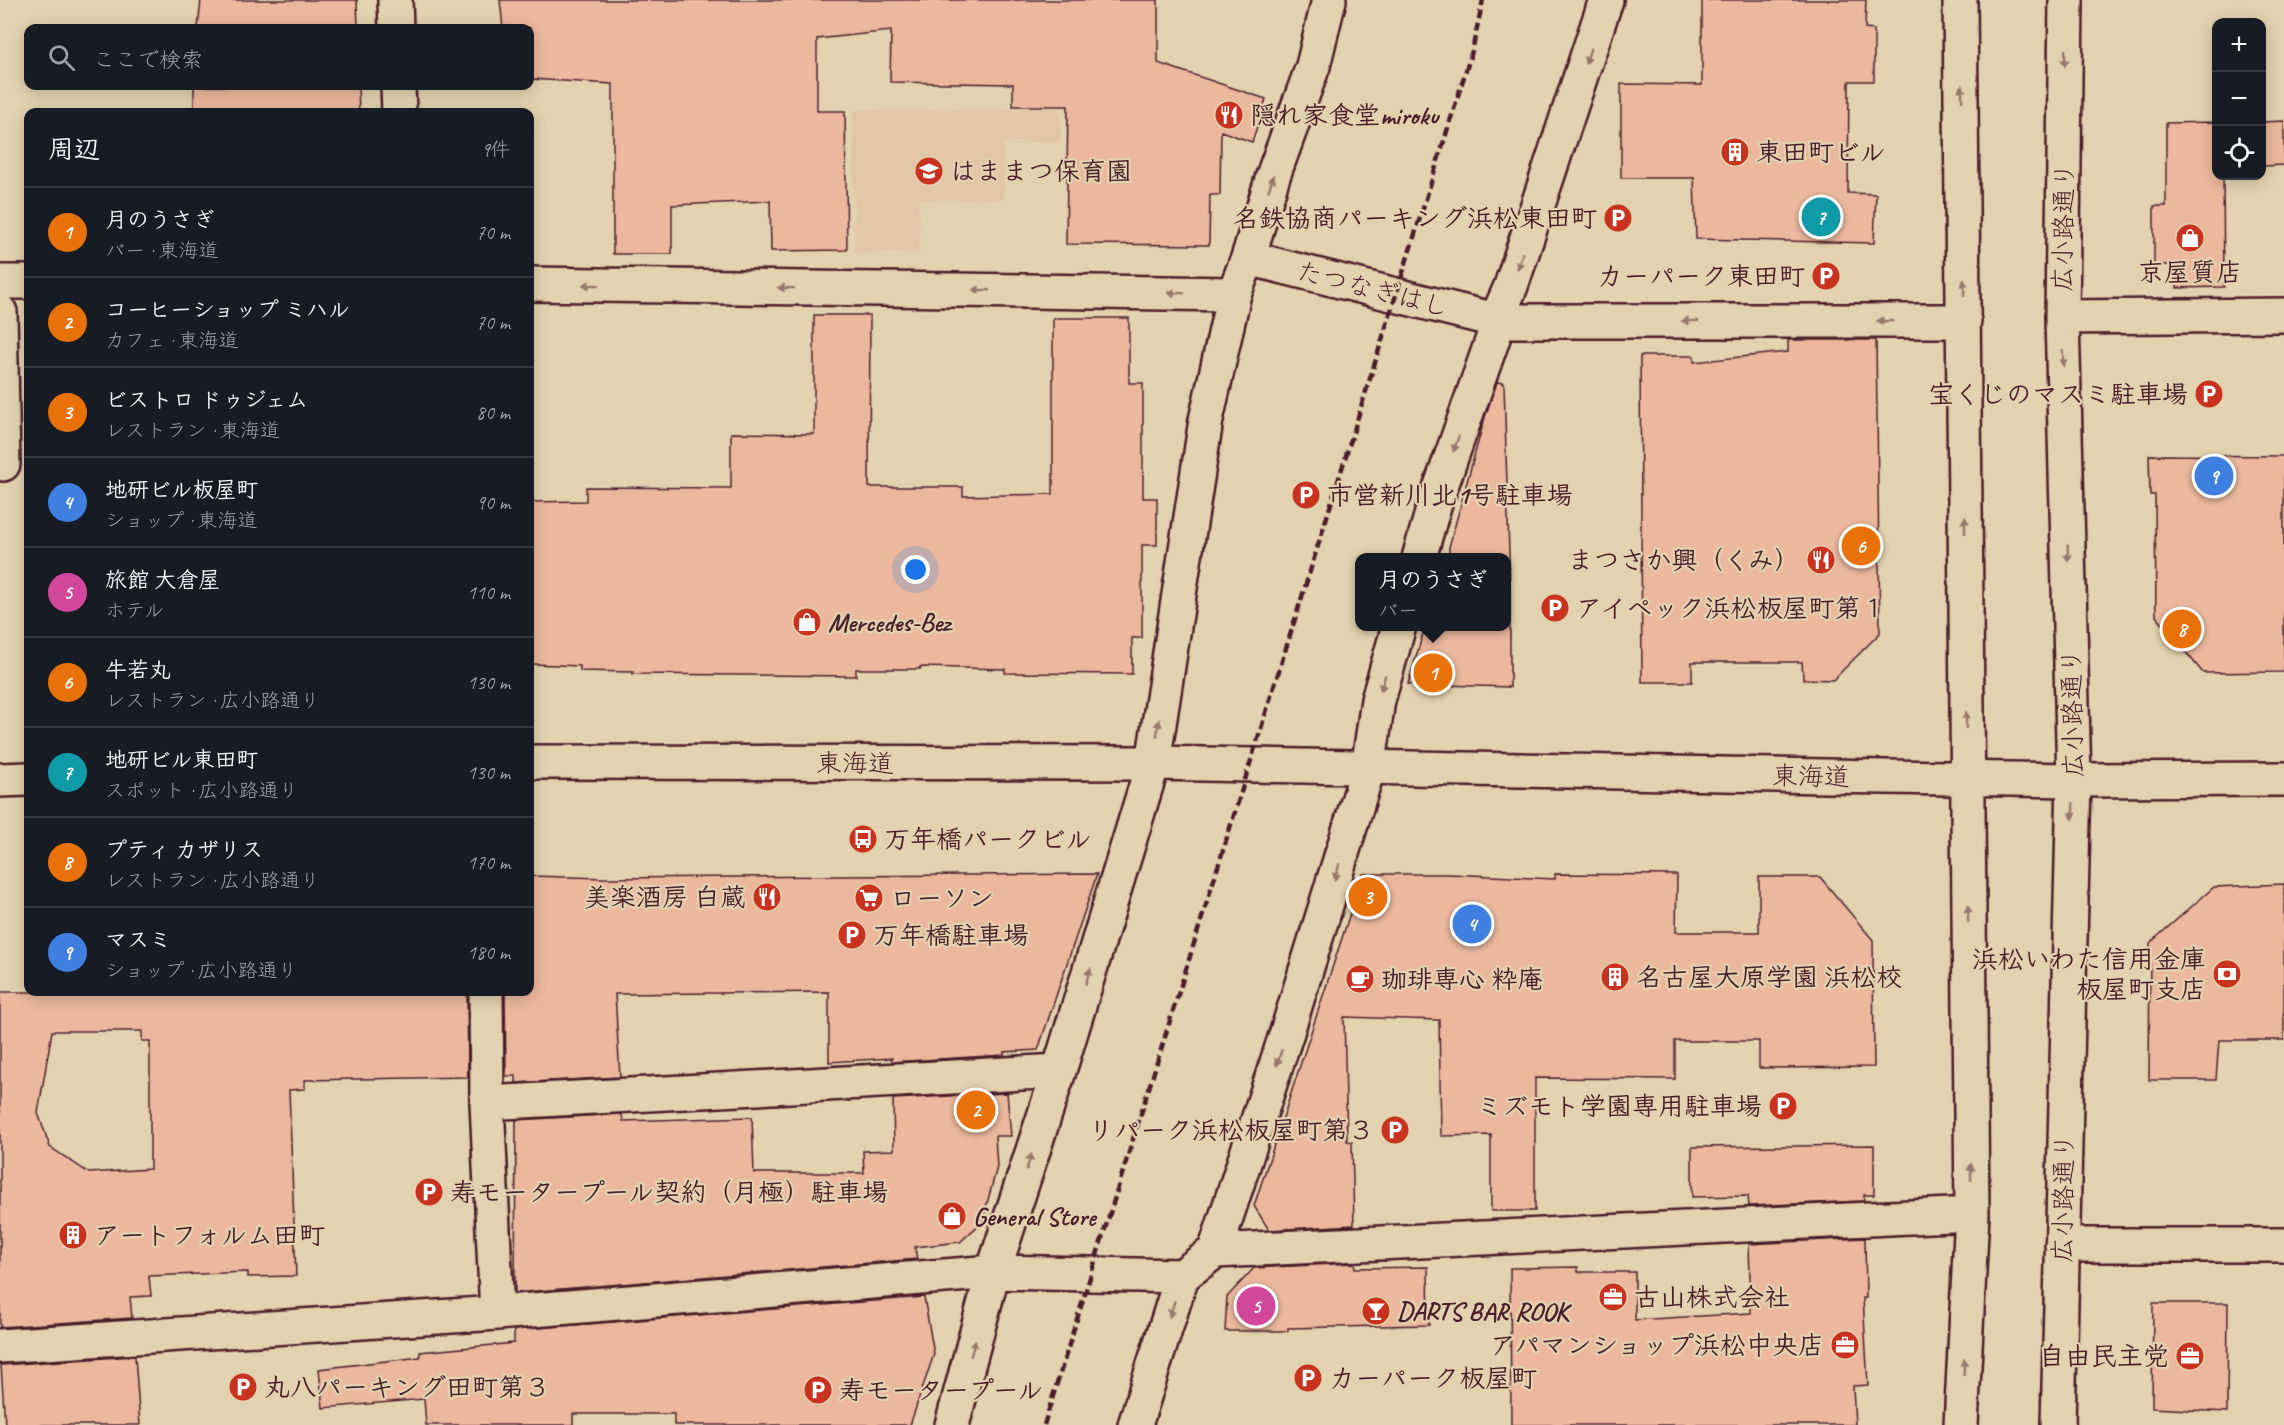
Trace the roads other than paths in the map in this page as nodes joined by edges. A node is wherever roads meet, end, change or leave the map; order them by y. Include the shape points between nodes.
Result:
1 (395, 0) edge
2 (1329, 0) edge
3 (1606, 0) edge
4 (1960, 0) edge
5 (2066, 0) edge
6 (396, 24) edge
7 (398, 90) edge
8 (399, 108) edge
9 (1248, 258) junction
10 (0, 282) edge
11 (24, 282) edge
12 (534, 285) edge
13 (1234, 294) junction
14 (0, 312) edge
15 (2284, 315) edge
16 (2062, 317) junction
17 (1499, 321) junction
18 (1964, 321) junction
19 (3, 464) dead end
20 (1420, 553) edge
21 (1398, 631) edge
22 (534, 762) edge
23 (1166, 764) junction
24 (1353, 769) junction
25 (1966, 778) junction
26 (24, 779) edge
27 (2284, 779) edge
28 (0, 780) edge
29 (2074, 780) junction
30 (486, 996) edge
31 (1059, 1071) junction
32 (487, 1103) junction
33 (1972, 1214) junction
34 (2062, 1245) junction
35 (2284, 1245) edge
36 (1215, 1251) junction
37 (993, 1272) junction
38 (1182, 1276) junction
39 (497, 1313) junction
40 (0, 1346) edge
41 (952, 1425) edge
42 (1135, 1425) edge
43 (1961, 1425) edge
44 (2058, 1425) edge

1 - 6 main road
9 -> 2 main road via 1313,66
3 -> 17 main road
18 -> 4 main road
5 -> 16 main road, 広小路通り
7 - 8 main road
9 - 13 main road
9 - 17 main road, たつなぎはし
10 - 11 main road
13 -> 12 main road
23 -> 13 main road via 1206,420
14 - 19 main road
15 - 16 main road
16 -> 29 main road, 広小路通り
18 -> 17 main road, たつなぎはし
17 -> 20 main road
25 -> 18 main road
21 -> 24 main road
22 - 23 main road, 東海道
23 - 24 main road, 東海道
31 -> 23 main road
24 - 25 main road, 東海道
24 -> 36 main road via 1287,1032
25 - 29 main road, 東海道
33 -> 25 main road
26 - 28 main road
27 - 29 main road, 東海道
29 -> 34 main road, 広小路通り
30 - 32 main road
31 - 32 main road
37 -> 31 main road
32 - 39 main road
33 - 36 main road
43 -> 33 main road
34 - 35 main road
34 - 44 main road, 広小路通り
36 - 38 main road
37 - 38 main road
37 - 39 main road
41 -> 37 main road
38 -> 42 main road
39 - 40 main road

